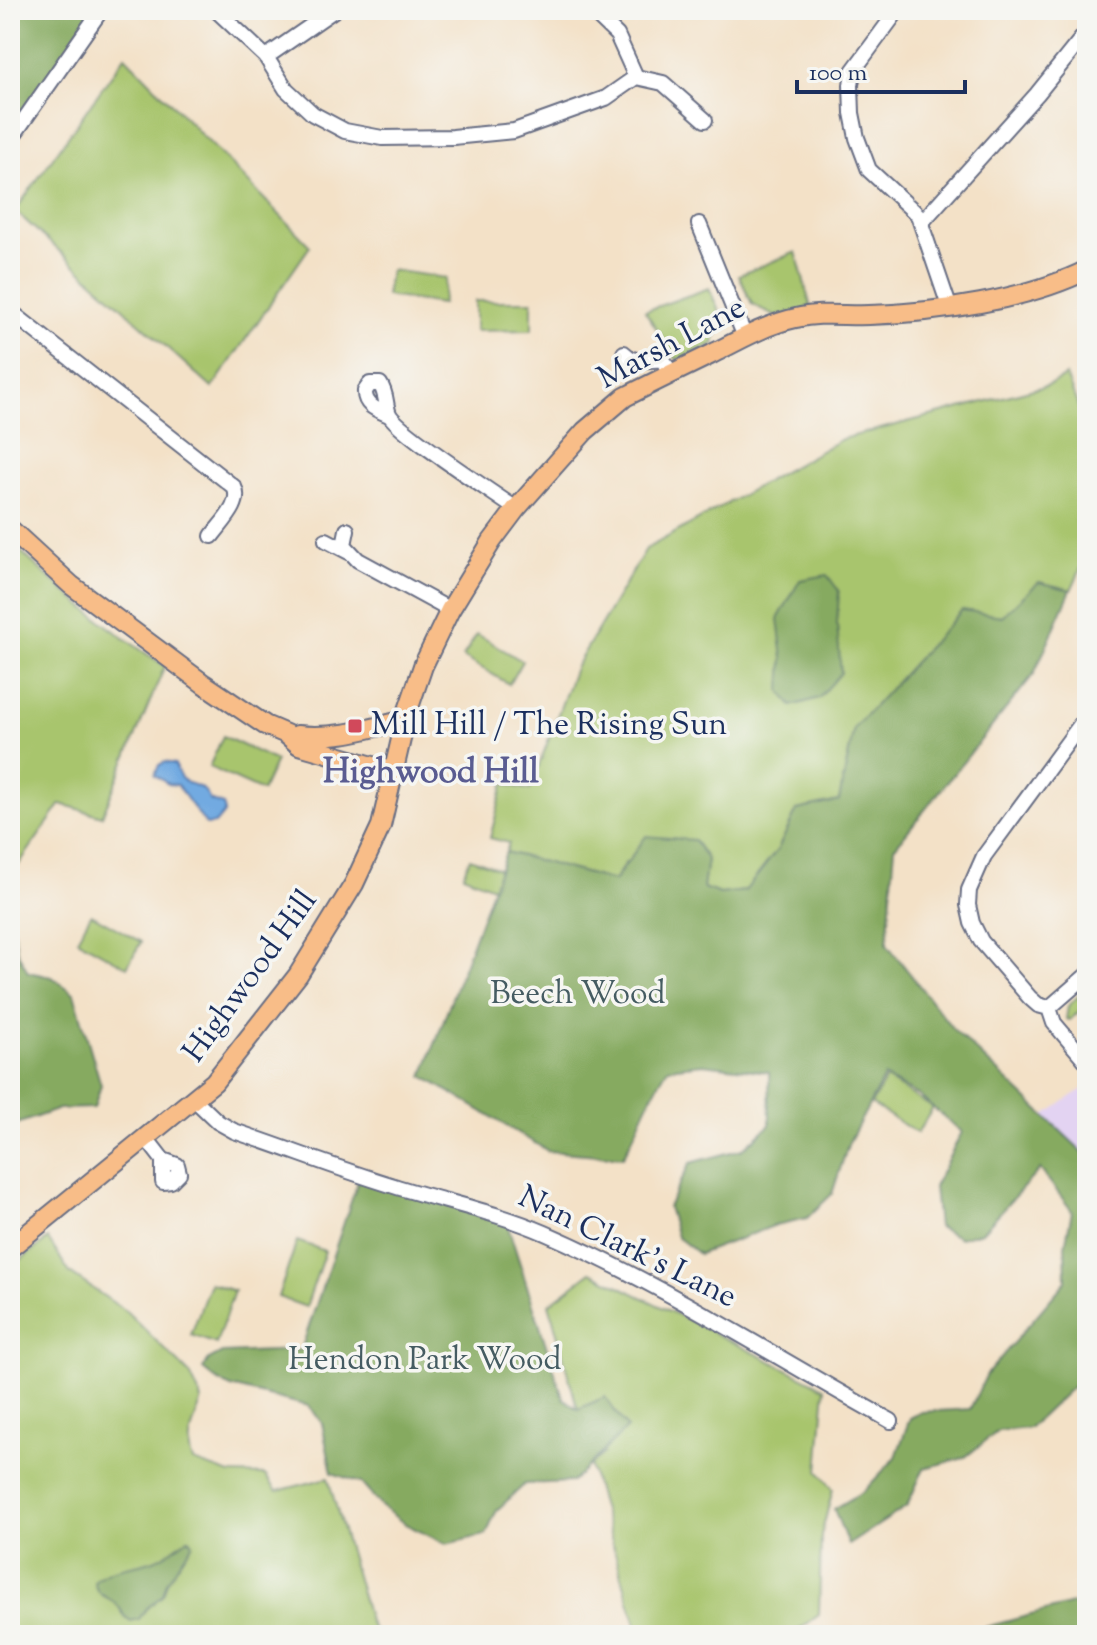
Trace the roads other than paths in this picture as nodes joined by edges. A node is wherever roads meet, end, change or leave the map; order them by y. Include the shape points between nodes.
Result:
1 (101, 10) edge
2 (216, 10) edge
3 (334, 10) edge
4 (591, 10) edge
5 (898, 10) edge
6 (1087, 32) edge
7 (266, 57) junction
8 (636, 77) junction
9 (705, 120) dead end
10 (10, 140) edge
11 (921, 223) junction
12 (699, 224) dead end
13 (1087, 270) edge
14 (949, 306) junction
15 (10, 311) edge
16 (745, 337) junction
17 (624, 353) dead end
18 (672, 373) junction
19 (389, 415) dead end
20 (516, 509) junction
21 (10, 529) edge
22 (347, 530) dead end
23 (212, 536) dead end
24 (326, 540) dead end
25 (349, 552) junction
26 (450, 610) junction
27 (1087, 716) edge
28 (405, 720) junction
29 (374, 729) junction
30 (286, 734) junction
31 (399, 742) junction
32 (394, 772) junction
33 (1087, 975) edge
34 (1049, 1008) junction
35 (1087, 1062) edge
36 (195, 1100) junction
37 (146, 1138) junction
38 (163, 1160) dead end
39 (10, 1248) edge
40 (891, 1421) dead end

1 - 10 street
2 - 7 street
3 - 7 street
4 - 8 street via 617,35
5 - 11 street via 853,71 852,113 869,170
6 - 11 street
7 - 8 street via 286,89 313,114 345,131 382,138 514,131 606,98
8 - 9 street via 663,83
11 - 14 street
12 - 16 street
13 - 14 main road, Marsh Lane via 1029,293
14 - 16 main road, Marsh Lane via 869,315 815,314
15 - 23 street via 234,487 237,501
16 - 18 main road, Marsh Lane
17 - 18 street via 630,360 662,360
18 - 20 main road, Marsh Lane via 609,408
19 - 20 street
20 - 26 main road, Marsh Lane
21 - 30 main road via 71,585 204,684
22 - 25 street via 343,539
24 - 25 street
25 - 26 street
26 - 28 main road, Marsh Lane
27 - 34 street via 984,856 969,890 968,905 981,941 1030,998
28 - 29 main road
28 - 31 main road, Marsh Lane
29 - 30 main road via 325,738
29 - 31 main road
30 - 32 main road via 299,745
31 - 32 main road, Marsh Lane
32 - 36 main road, Highwood Hill via 381,826 315,951 232,1063
33 - 34 street
34 - 35 street via 1054,1023
36 - 37 main road, Highwood Hill
36 - 40 street, Nan Clark's Lane via 234,1131 393,1186 505,1217 557,1239 718,1321
37 - 38 street
37 - 39 main road, Highwood Hill

